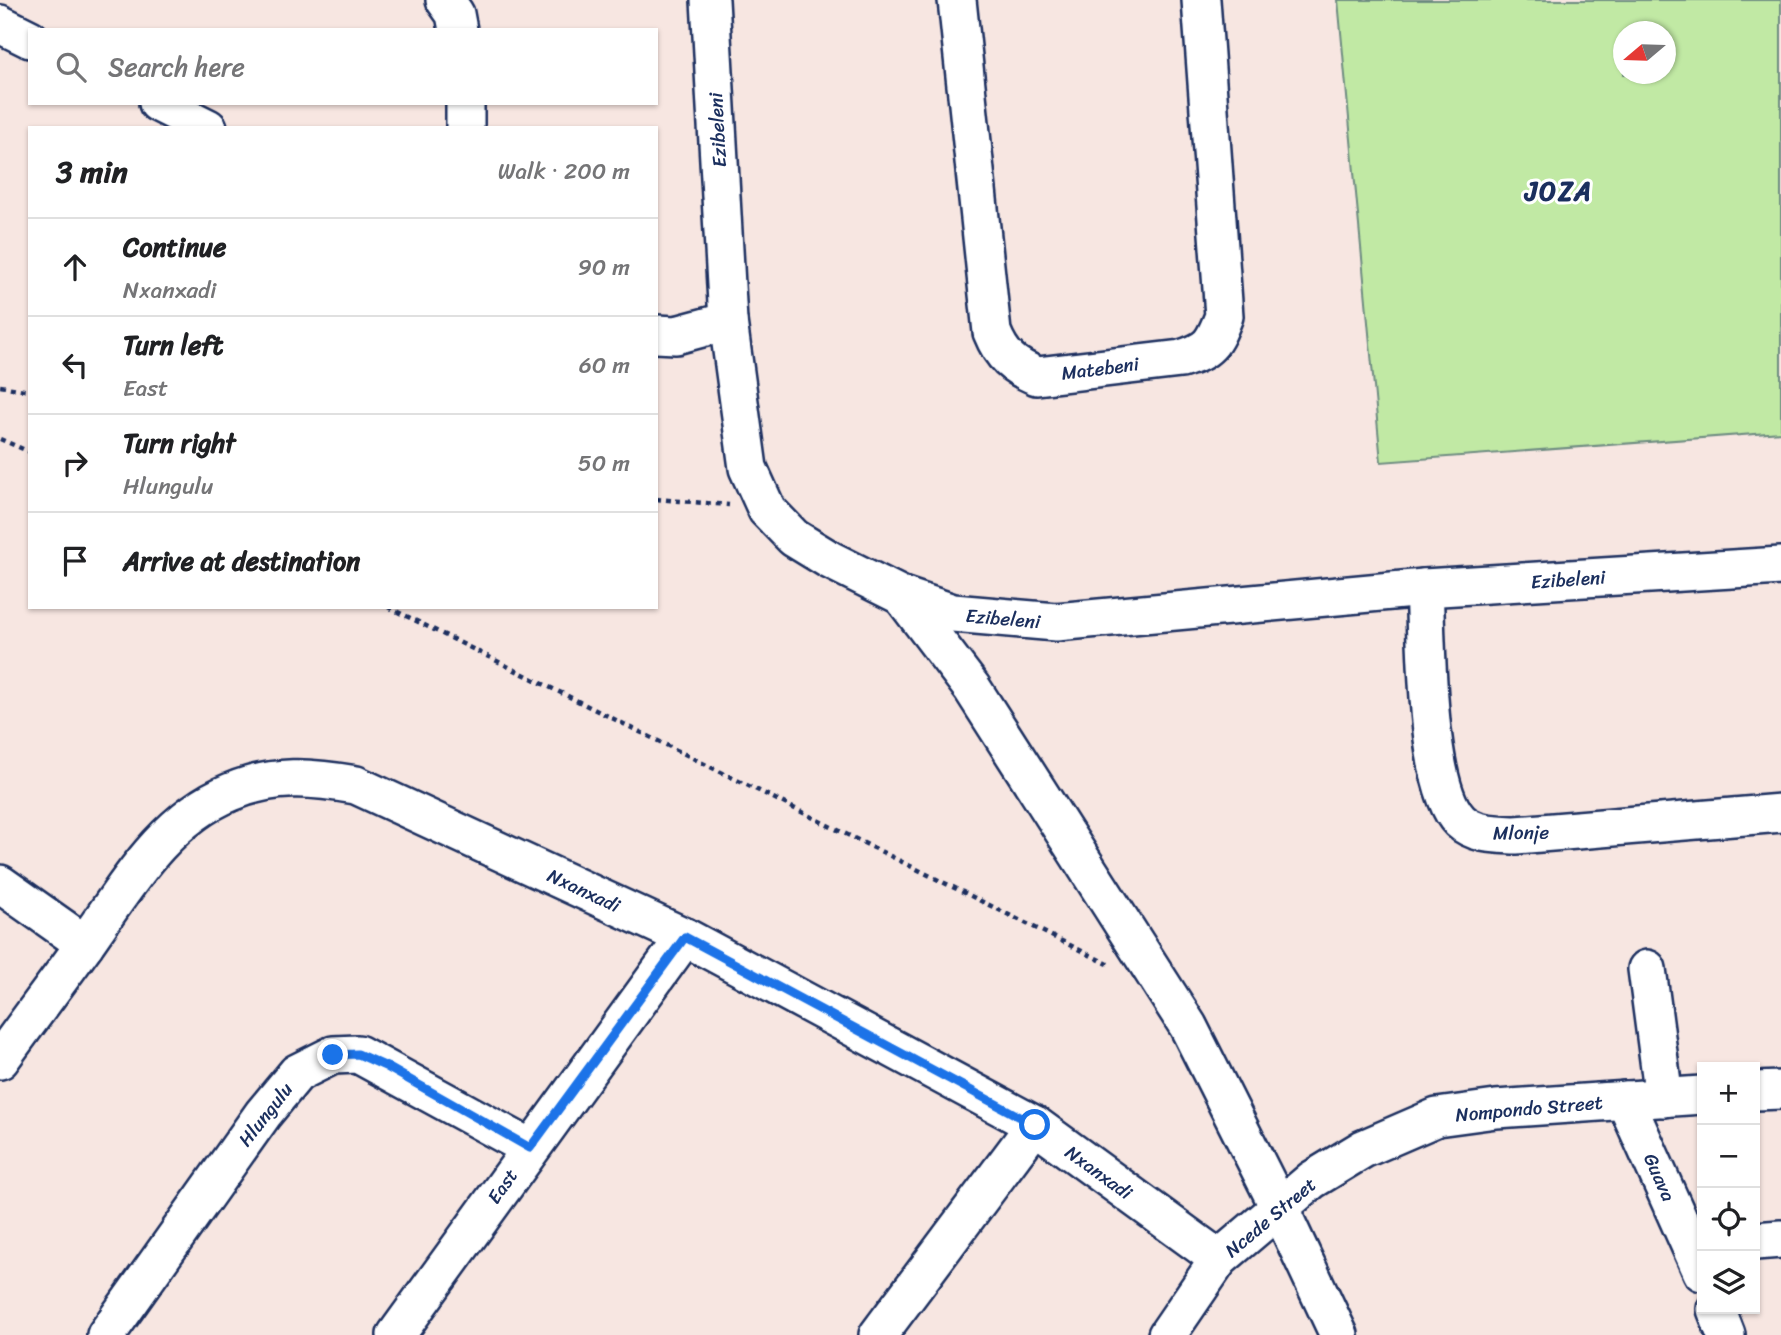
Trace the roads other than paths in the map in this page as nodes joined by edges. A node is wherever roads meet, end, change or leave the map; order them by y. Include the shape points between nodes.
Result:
1 (445, 0) edge
2 (710, 0) edge
3 (957, 0) edge
4 (1202, 0) edge
5 (0, 24) edge
6 (458, 28) edge
7 (28, 38) edge
8 (162, 105) edge
9 (465, 105) edge
10 (204, 126) edge
11 (465, 126) edge
12 (728, 321) junction
13 (658, 334) edge
14 (1781, 566) edge
15 (1424, 588) junction
16 (902, 596) junction
17 (1781, 813) edge
18 (0, 884) edge
19 (685, 937) junction
20 (85, 944) junction
21 (1647, 969) dead end
22 (0, 1060) edge
23 (1781, 1090) edge
24 (1760, 1091) edge
25 (1697, 1095) edge
26 (1664, 1098) junction
27 (1625, 1100) junction
28 (1035, 1125) junction
29 (530, 1148) junction
30 (1363, 1149) joint
31 (1279, 1207) junction
32 (1781, 1239) edge
33 (1760, 1241) edge
34 (1697, 1253) edge
35 (1219, 1259) junction
36 (1718, 1314) edge
37 (106, 1335) edge
38 (396, 1335) edge
39 (878, 1335) edge
40 (1167, 1335) edge
41 (1339, 1335) edge
42 (1726, 1335) edge

1 - 6 street
2 - 12 street, Ezibeleni
3 - 4 street, Matebeni via 992,332 1000,353 1037,376 1181,359 1203,352 1215,339 1224,316
5 - 7 street
8 - 10 street
9 - 11 street
12 - 13 street via 677,335
12 - 16 street, Ezibeleni via 748,468 768,510 794,538
14 - 15 street, Ezibeleni
15 - 16 street, Ezibeleni via 1056,622 953,613
15 - 17 street, Mlonje via 1436,764 1445,801 1461,822 1485,834 1516,835
16 - 31 street via 972,688 1188,1026
18 - 20 street
19 - 20 street, Nxanxadi via 356,785 307,776 228,793 177,826 139,867
19 - 28 street, Nxanxadi
19 - 29 street, East
20 - 22 street, Nxanxadi
21 - 26 street
23 - 24 street
25 - 26 street, Nompondo Street
26 - 27 street, Nompondo Street
27 - 30 street, Nompondo Street via 1437,1117
27 - 34 street, Guava
28 - 35 street, Nxanxadi
28 - 39 street
29 - 37 street, Hlungulu via 358,1054 318,1060 297,1073 263,1114
29 - 38 street, East
30 - 31 street, Ncede Street
31 - 35 street, Ncede Street
31 - 41 street
32 - 33 street
35 - 40 street, Ncede Street
36 - 42 street

